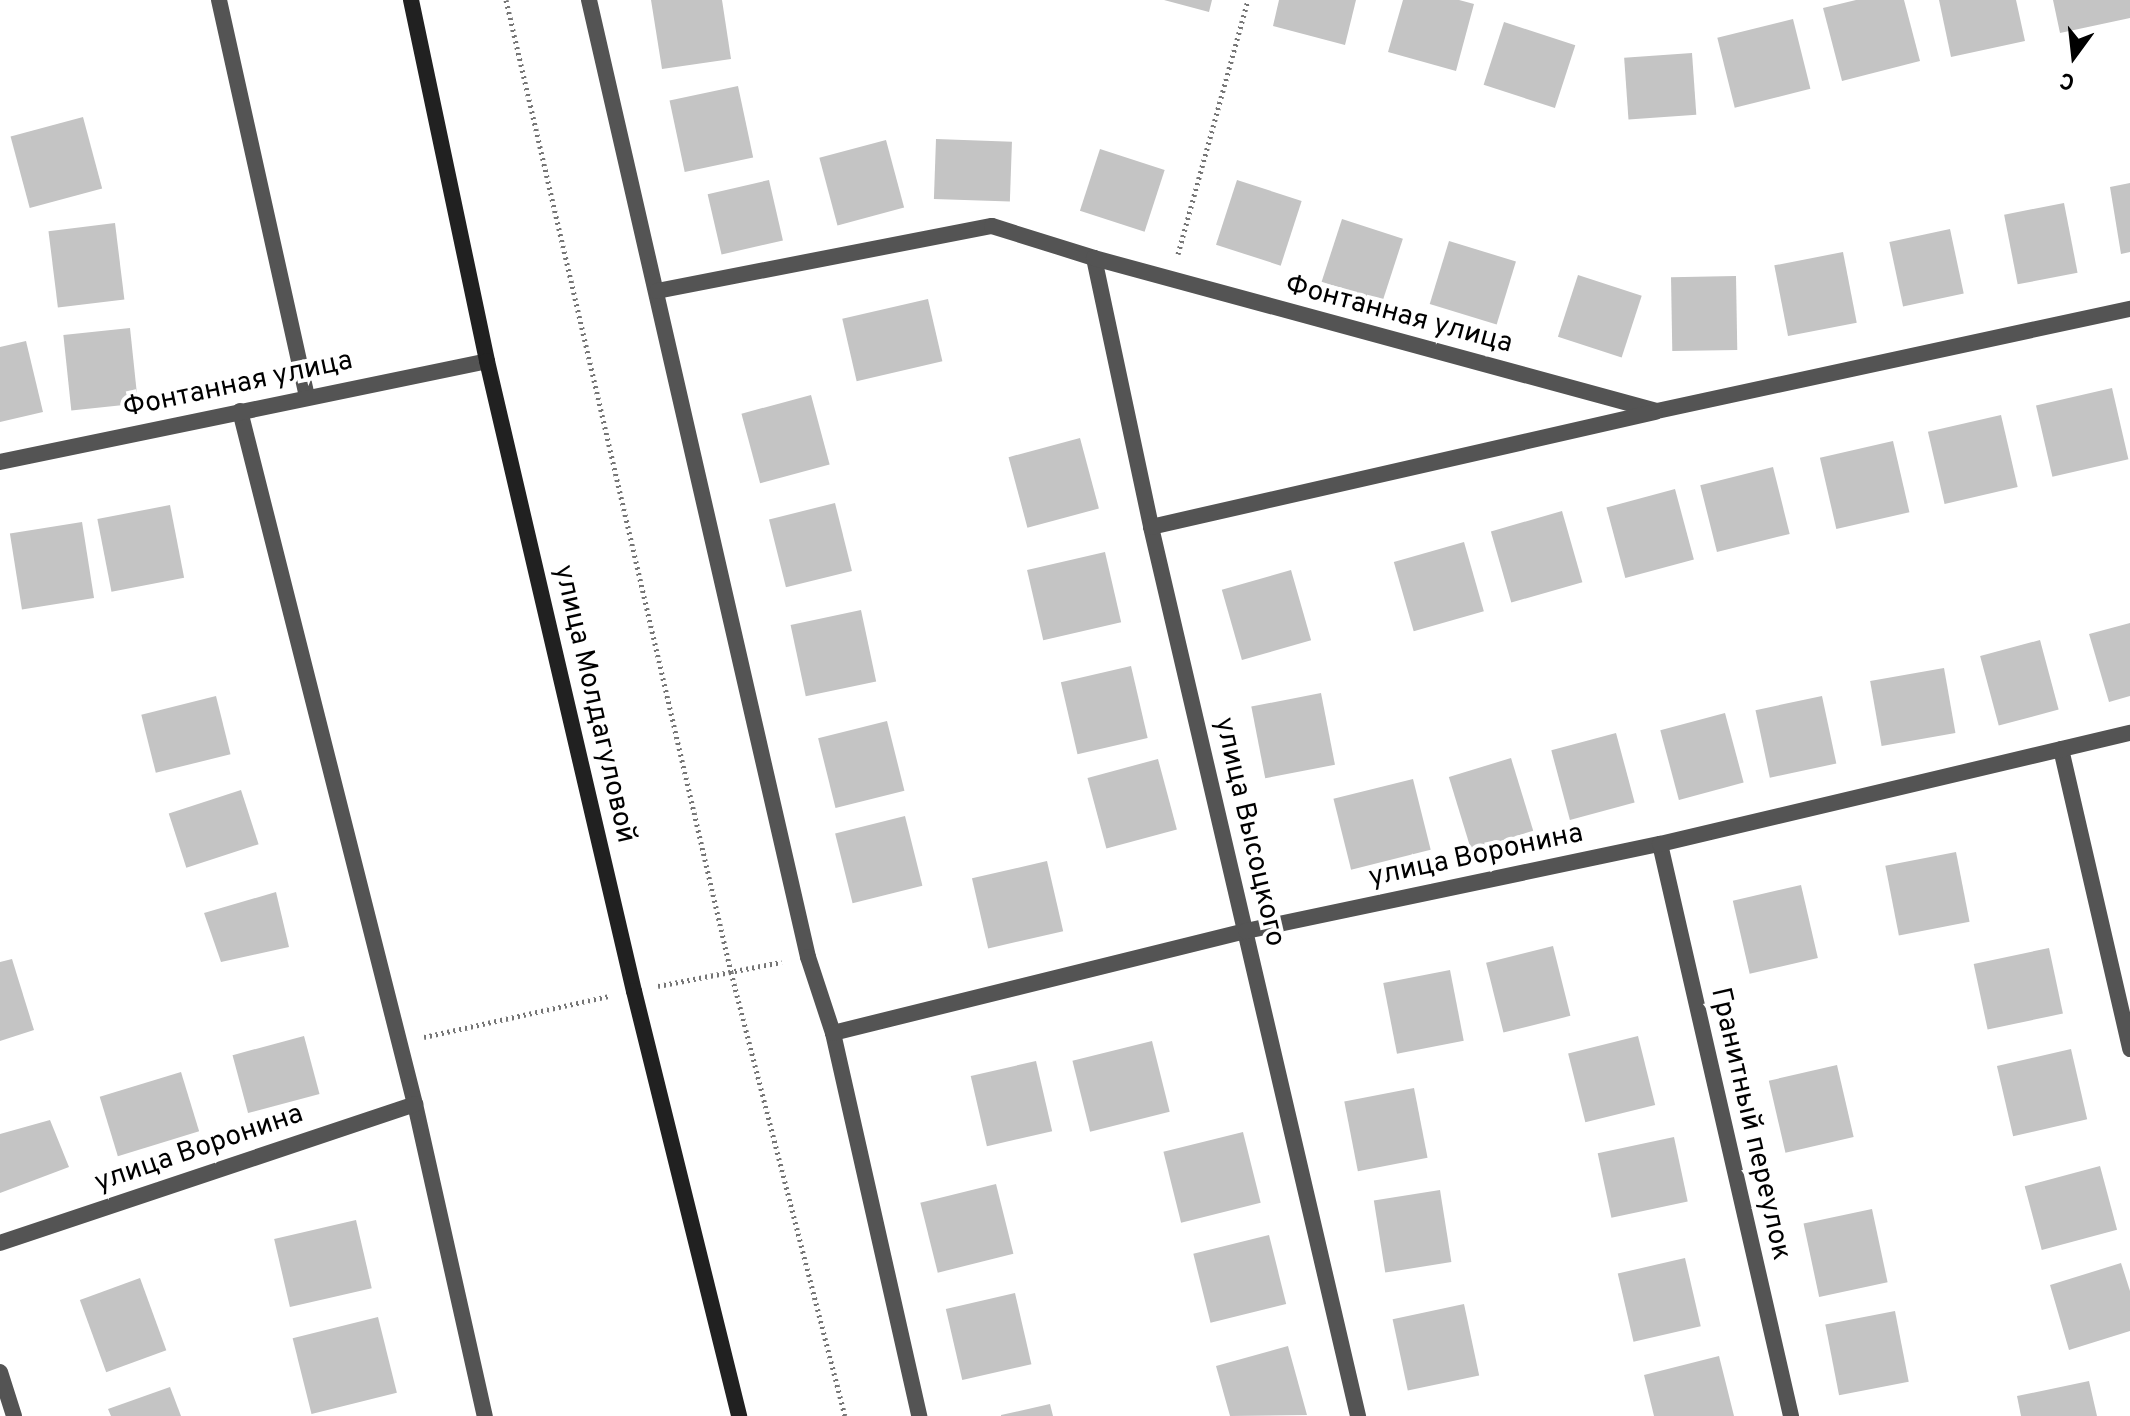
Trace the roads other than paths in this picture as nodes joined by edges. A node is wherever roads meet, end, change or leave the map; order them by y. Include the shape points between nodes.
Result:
1 (219, 0) edge
2 (411, 0) edge
3 (589, 0) edge
4 (1094, 258) junction
5 (657, 291) junction
6 (2130, 309) edge
7 (487, 361) junction
8 (307, 397) junction
9 (240, 411) junction
10 (1657, 411) junction
11 (0, 462) edge
12 (1151, 527) junction
13 (2130, 733) edge
14 (2061, 749) junction
15 (1660, 844) junction
16 (1246, 931) junction
17 (833, 1033) junction
18 (2130, 1049) edge
19 (415, 1104) junction
20 (0, 1243) edge
21 (0, 1372) edge
22 (14, 1416) edge
23 (485, 1416) edge
24 (739, 1416) edge
25 (919, 1416) edge
26 (1358, 1416) edge
27 (1791, 1416) edge

1 - 8 street
2 - 7 street, улица Молдагуловой
3 - 5 street
4 - 5 street, Фонтанная улица via 992,226
4 - 10 street, Фонтанная улица
4 - 12 street, улица Высоцкого
5 - 17 street via 808,957
6 - 10 street, Фонтанная улица
7 - 8 street, Фонтанная улица
7 - 24 street, улица Молдагуловой
8 - 9 street, Фонтанная улица
9 - 11 street, Фонтанная улица
9 - 19 street
10 - 12 street
12 - 16 street, улица Высоцкого
13 - 14 street, улица Воронина
14 - 15 street, улица Воронина
14 - 18 street
15 - 16 street, улица Воронина
15 - 27 street, Гранитный переулок
16 - 17 street, улица Воронина
16 - 26 street, улица Высоцкого
17 - 25 street
19 - 20 street, улица Воронина
19 - 23 street
21 - 22 street

